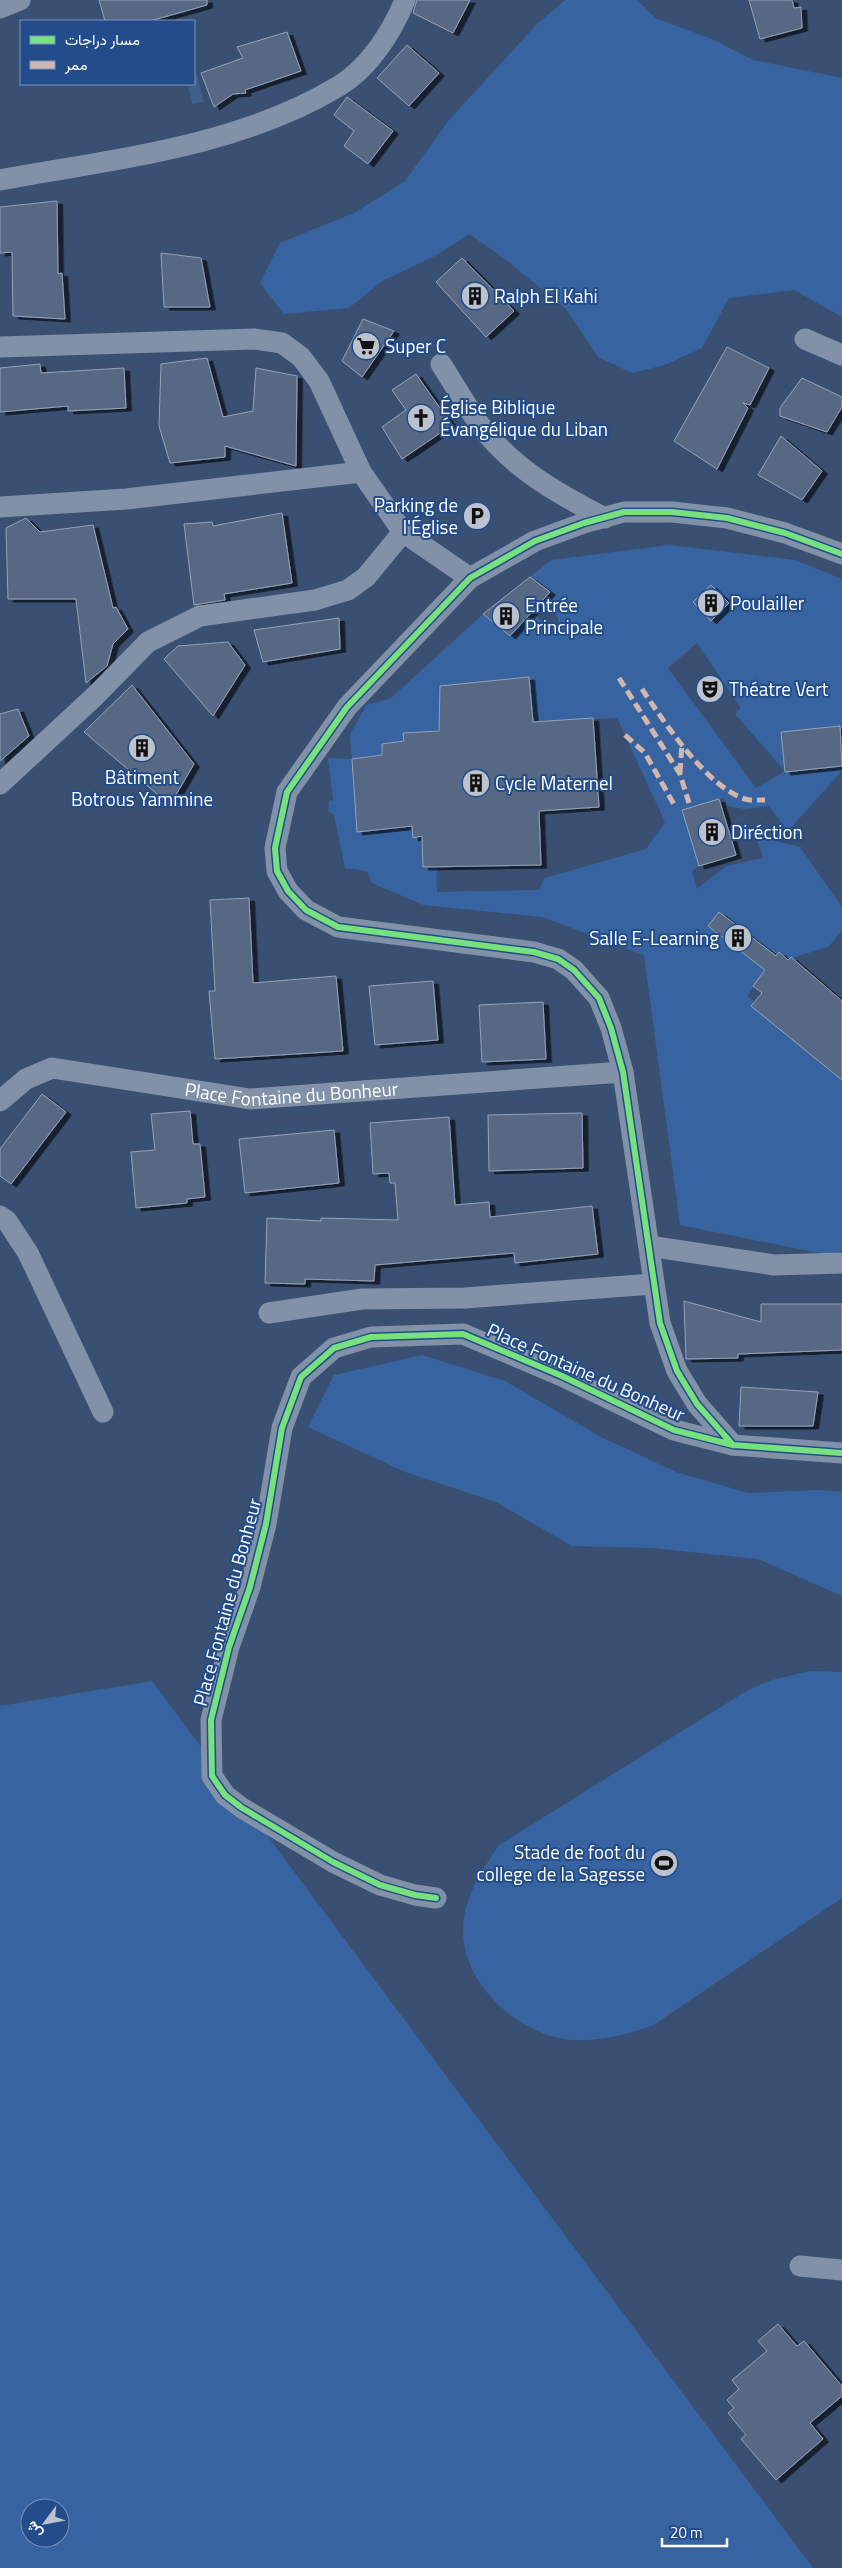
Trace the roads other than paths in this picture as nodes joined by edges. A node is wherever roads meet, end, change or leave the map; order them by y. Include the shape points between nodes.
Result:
1 (20, 0) edge
2 (405, 0) edge
3 (0, 8) edge
4 (0, 180) edge
5 (805, 339) dead end
6 (0, 347) edge
7 (842, 355) edge
8 (441, 364) dead end
9 (361, 472) junction
10 (0, 507) edge
11 (604, 518) junction
12 (403, 532) junction
13 (842, 554) edge
14 (470, 578) junction
15 (0, 784) edge
16 (623, 1072) junction
17 (0, 1101) edge
18 (0, 1216) edge
19 (649, 1246) junction
20 (842, 1263) edge
21 (653, 1284) junction
22 (269, 1313) dead end
23 (103, 1412) dead end
24 (733, 1446) junction
25 (842, 1453) edge
26 (436, 1898) dead end
27 (800, 2266) dead end
28 (842, 2270) edge

1 - 3 street
2 - 4 street via 386,36 367,62 340,86 291,109 227,135
5 - 7 street
6 - 9 street via 254,339 282,343 301,357 319,381
8 - 11 street via 480,425 504,453 562,496
9 - 10 street via 126,499
9 - 12 street
11 - 13 street via 624,512 672,512 727,518 785,533
11 - 14 street via 535,541
12 - 14 street
12 - 15 street via 366,576 348,590 315,600 200,616 148,642
14 - 16 street via 347,707 287,792 274,848 277,871 288,891 306,910 338,927 534,952 558,959 574,970 599,998
16 - 17 street, Place Fontaine du Bonheur via 250,1099 52,1068 26,1079
16 - 19 street
18 - 23 street via 7,1221 28,1253
19 - 20 street via 774,1264
19 - 21 street
21 - 22 street, Place Fontaine du Bonheur via 465,1298 362,1299
21 - 24 street via 660,1322 677,1371 697,1404
24 - 25 street, Place Fontaine du Bonheur
24 - 26 street, Place Fontaine du Bonheur via 674,1430 562,1376 464,1334 371,1337 334,1348 301,1377 282,1428 266,1524 211,1720 212,1776 225,1795 242,1808 333,1862 380,1885 415,1896
27 - 28 street

